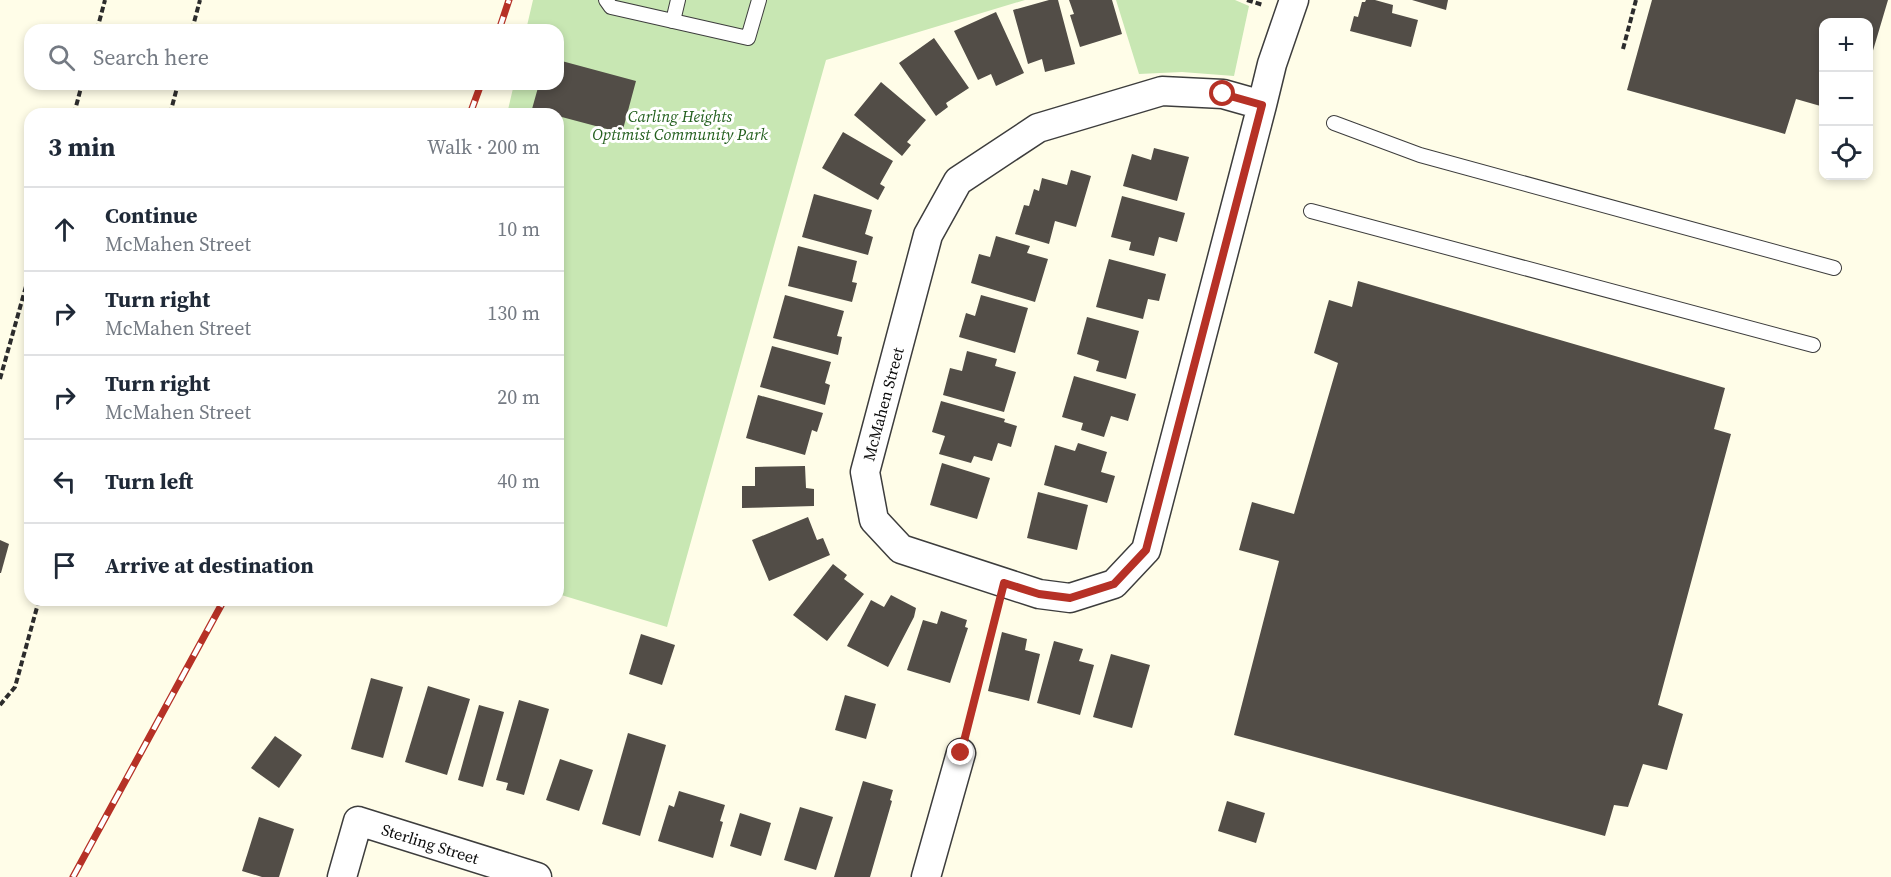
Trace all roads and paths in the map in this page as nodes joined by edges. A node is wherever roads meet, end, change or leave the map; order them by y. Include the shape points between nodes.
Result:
1 (105, 0) edge
2 (200, 0) edge
3 (606, 0) edge
4 (678, 0) edge
5 (759, 0) edge
6 (1294, 0) edge
7 (1636, 0) edge
8 (673, 21) junction
9 (99, 24) edge
10 (194, 24) edge
11 (1623, 49) dead end
12 (80, 90) edge
13 (176, 90) edge
14 (1262, 105) junction
15 (76, 108) edge
16 (172, 108) edge
17 (1334, 123) dead end
18 (1311, 211) dead end
19 (1833, 268) dead end
20 (24, 293) edge
21 (1813, 345) dead end
22 (0, 379) edge
23 (1004, 583) junction
24 (37, 606) edge
25 (0, 705) edge
26 (961, 753) joint
27 (342, 877) edge
28 (537, 877) edge
29 (926, 877) edge

1 - 9 path
2 - 10 path
3 - 8 lane via 611,7
4 - 8 lane
5 - 8 lane via 748,38
6 - 14 street, McMahen Street
7 - 11 path
12 - 15 path
13 - 16 path
14 - 23 street, McMahen Street via 1146,550 1114,584 1070,598
14 - 23 street, McMahen Street via 1223,94 1162,91 1038,128 958,181 928,236 865,472 874,520 901,549
17 - 19 lane via 1420,155
18 - 21 lane
20 - 22 path
23 - 26 path
24 - 25 path via 15,687
26 - 29 street
27 - 28 street, Sterling Street via 358,821

